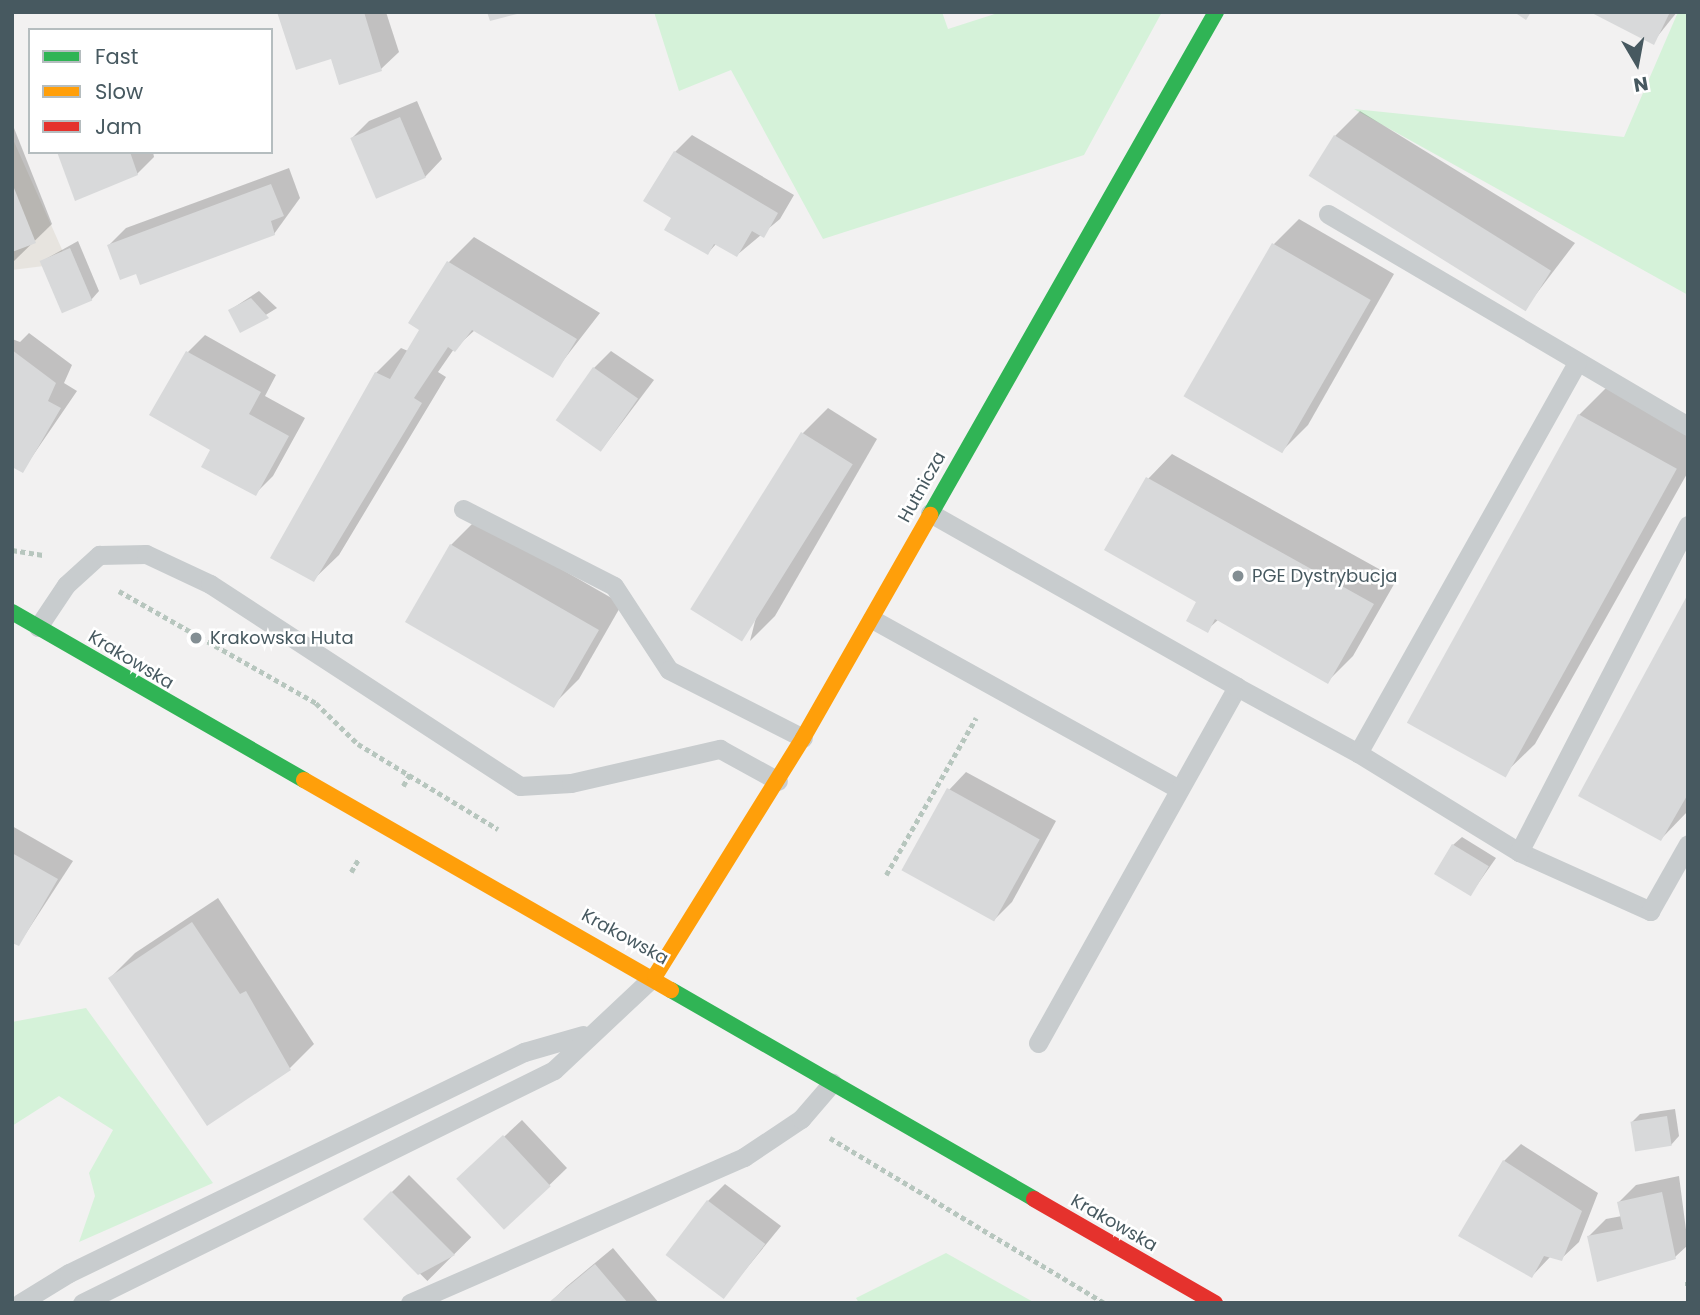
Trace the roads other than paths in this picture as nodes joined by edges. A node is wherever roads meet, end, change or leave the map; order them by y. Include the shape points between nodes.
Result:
1 (1216, 12) edge
2 (1328, 215) dead end
3 (1577, 363) junction
4 (1688, 426) edge
5 (463, 509) dead end
6 (930, 513) junction
7 (1688, 525) edge
8 (12, 612) edge
9 (872, 619) junction
10 (38, 627) junction
11 (1237, 687) junction
12 (803, 738) junction
13 (1358, 753) junction
14 (778, 781) junction
15 (1179, 789) junction
16 (1688, 844) edge
17 (1518, 852) junction
18 (655, 976) junction
19 (584, 1035) junction
20 (1038, 1043) dead end
21 (832, 1083) junction
22 (20, 1303) edge
23 (82, 1303) edge
24 (410, 1303) edge
25 (1214, 1303) edge

1 - 6 main road, Hutnicza
2 - 3 lane
3 - 4 lane
3 - 13 lane
5 - 12 lane via 614,586 669,670
6 - 9 main road, Hutnicza
6 - 11 lane
7 - 17 lane
8 - 10 main road, Krakowska
9 - 12 main road, Hutnicza
9 - 15 lane
10 - 14 lane via 79,571 99,555 146,554 210,584 520,786 571,783 720,749
10 - 18 main road, Krakowska
11 - 13 lane
11 - 15 lane
12 - 14 main road, Hutnicza
13 - 17 lane
14 - 18 main road, Hutnicza
15 - 20 lane
16 - 17 lane via 1650,911
18 - 19 lane
18 - 21 main road, Krakowska
19 - 22 lane via 524,1052 69,1273
19 - 23 lane via 554,1070
21 - 24 lane via 801,1119 744,1157
21 - 25 main road, Krakowska

